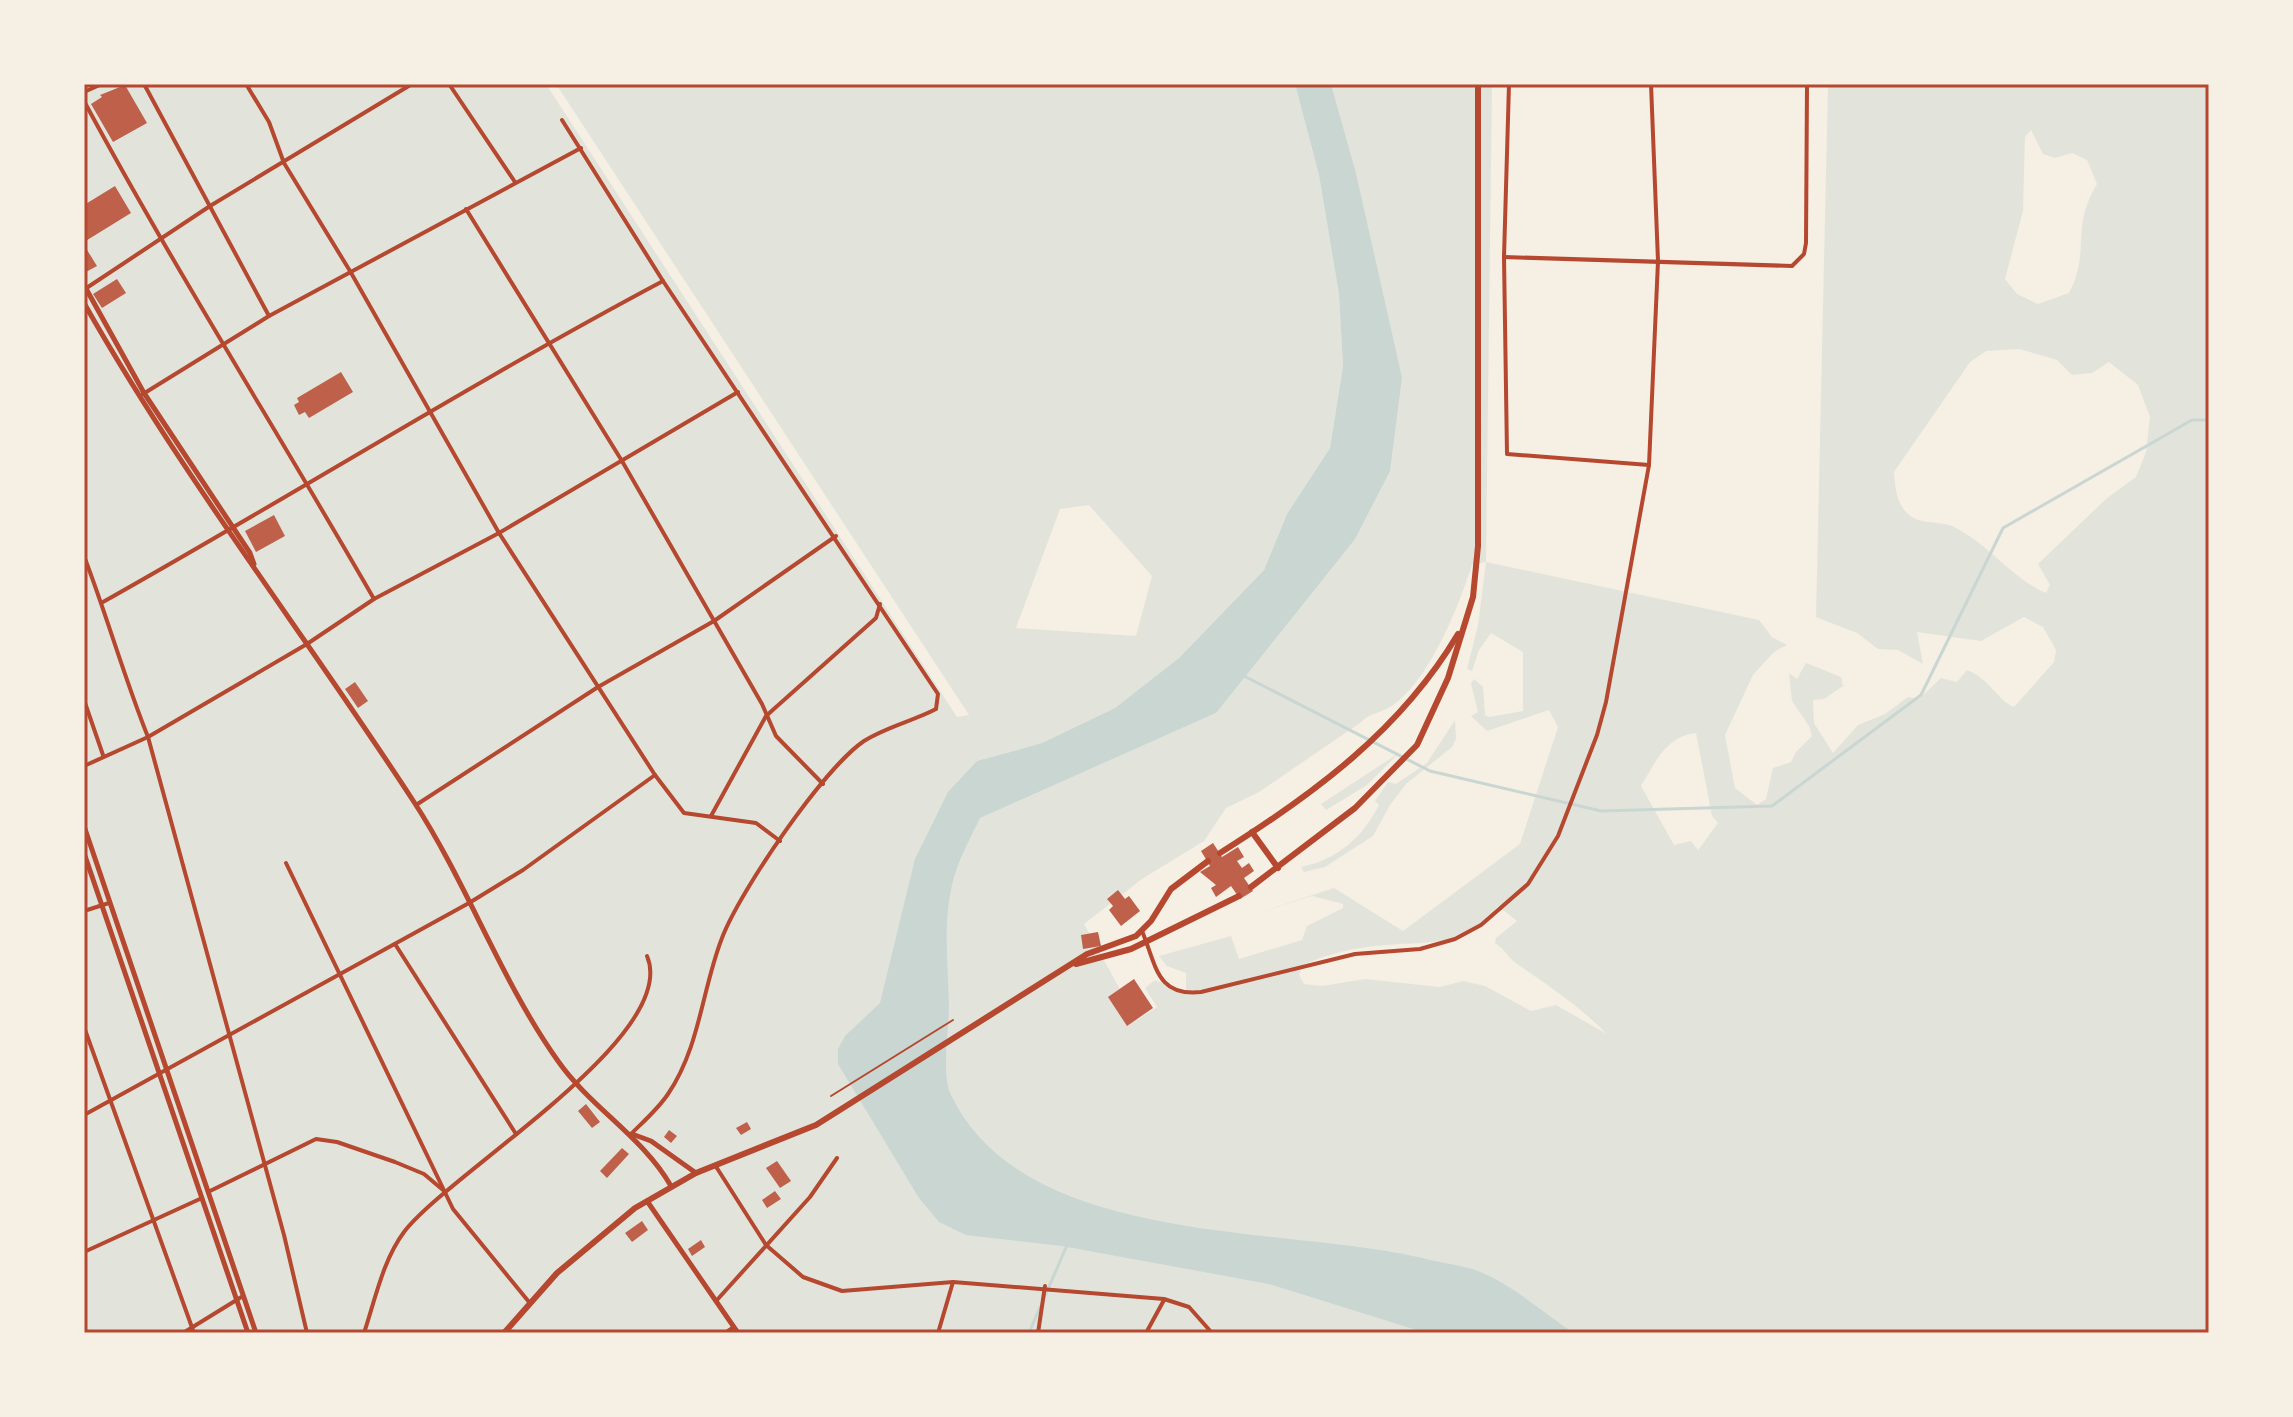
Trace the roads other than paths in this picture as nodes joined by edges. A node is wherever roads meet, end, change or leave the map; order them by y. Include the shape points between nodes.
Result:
1 (102, 84) edge
2 (144, 84) edge
3 (246, 84) edge
4 (412, 84) edge
5 (449, 84) edge
6 (1478, 84) edge
7 (1509, 84) edge
8 (1651, 84) edge
9 (1807, 84) edge
10 (84, 92) edge
11 (84, 101) edge
12 (562, 120) dead end
13 (581, 148) junction
14 (284, 163) junction
15 (515, 182) junction
16 (210, 206) junction
17 (466, 209) junction
18 (159, 240) junction
19 (1504, 257) junction
20 (1658, 261) junction
21 (350, 271) junction
22 (663, 281) junction
23 (85, 288) edge
24 (84, 303) edge
25 (269, 316) junction
26 (225, 341) junction
27 (550, 341) junction
28 (118, 347) junction
29 (111, 351) junction
30 (738, 392) junction
31 (144, 393) junction
32 (138, 397) junction
33 (432, 413) junction
34 (622, 461) junction
35 (1649, 465) junction
36 (309, 486) junction
37 (234, 529) junction
38 (227, 533) junction
39 (499, 533) junction
40 (836, 536) junction
41 (84, 556) edge
42 (254, 565) junction
43 (374, 599) junction
44 (102, 603) junction
45 (880, 604) junction
46 (714, 621) junction
47 (1462, 627) junction
48 (307, 644) junction
49 (598, 687) junction
50 (84, 700) edge
51 (766, 716) junction
52 (148, 737) junction
53 (103, 755) junction
54 (84, 766) edge
55 (655, 775) junction
56 (823, 784) junction
57 (416, 805) junction
58 (711, 816) junction
59 (84, 826) edge
60 (1252, 832) junction
61 (780, 841) junction
62 (84, 853) edge
63 (1220, 853) dead end
64 (1208, 861) dead end
65 (286, 863) dead end
66 (1278, 868) junction
67 (1251, 887) dead end
68 (1239, 896) dead end
69 (109, 903) junction
70 (469, 903) junction
71 (101, 904) junction
72 (84, 911) edge
73 (1142, 931) junction
74 (1146, 942) junction
75 (395, 944) junction
76 (647, 956) dead end
77 (1073, 965) junction
78 (341, 973) junction
79 (84, 1027) edge
80 (228, 1038) junction
81 (163, 1072) junction
82 (576, 1084) junction
83 (113, 1099) junction
84 (84, 1115) edge
85 (516, 1134) junction
86 (631, 1134) junction
87 (837, 1158) dead end
88 (715, 1165) junction
89 (264, 1166) junction
90 (696, 1173) junction
91 (671, 1186) junction
92 (209, 1191) junction
93 (445, 1192) junction
94 (203, 1197) junction
95 (647, 1201) junction
96 (155, 1219) junction
97 (766, 1245) junction
98 (84, 1252) edge
99 (953, 1282) junction
100 (1045, 1286) junction
101 (243, 1296) junction
102 (236, 1299) junction
103 (1164, 1299) junction
104 (717, 1300) junction
105 (529, 1302) junction
106 (193, 1330) edge
107 (736, 1330) edge
108 (183, 1333) edge
109 (248, 1333) edge
110 (256, 1333) edge
111 (307, 1333) edge
112 (364, 1333) edge
113 (504, 1333) edge
114 (725, 1333) edge
115 (938, 1333) edge
116 (1038, 1333) edge
117 (1146, 1333) edge
118 (1212, 1333) edge

1 - 10 street
2 - 16 street
3 - 14 street via 269,122
4 - 14 street
5 - 15 street
6 - 47 highway via 1478,546 1473,597
7 - 19 street
8 - 20 street
9 - 20 street via 1806,243 1799,261 1792,266
11 - 18 street
12 - 13 street
13 - 15 street
13 - 22 street
14 - 16 street
14 - 21 street
15 - 17 street
16 - 18 street
16 - 25 street
17 - 21 street
17 - 27 street
18 - 23 street
18 - 26 street
19 - 20 street
19 - 35 street via 1507,454
20 - 35 street
21 - 25 street
21 - 33 street
22 - 27 street
22 - 30 street
23 - 28 street
24 - 29 street
25 - 26 street
26 - 31 street
26 - 36 street
27 - 33 street
27 - 34 street
28 - 29 street
28 - 31 street
29 - 32 street
30 - 34 street
30 - 40 street
31 - 32 street
31 - 37 street
32 - 38 street
33 - 36 street
33 - 39 street
34 - 39 street
34 - 46 street
35 - 74 street via 1597,735 1546,860 1503,908 1436,946 1355,954 1187,994 1164,983
36 - 37 street
36 - 43 street
37 - 38 street
37 - 42 street
38 - 42 street
38 - 44 street
39 - 43 street
39 - 49 street
40 - 45 street
40 - 46 street
41 - 44 street
42 - 48 street
43 - 48 street
44 - 52 street
45 - 51 street via 876,618
45 - 56 street via 938,694 938,703 925,715 865,740
46 - 49 street
46 - 51 street
47 - 60 highway via 1418,693 1377,738
47 - 66 highway via 1441,698 1417,745 1355,808
48 - 52 street
48 - 57 street
49 - 55 street
49 - 57 street
50 - 53 street
51 - 56 street via 784,746
51 - 58 street
52 - 53 street
52 - 80 street
53 - 54 street
55 - 58 street via 684,813
55 - 70 street
56 - 61 street
57 - 70 street
58 - 61 street via 756,823
59 - 69 street
60 - 63 highway
60 - 66 highway
61 - 86 street via 722,937 677,1079
62 - 71 street
64 - 73 highway via 1171,889
65 - 78 street
66 - 67 highway
68 - 74 highway
69 - 71 street
69 - 81 street
70 - 75 street
70 - 82 street via 542,1036
71 - 72 street
71 - 81 street
73 - 74 street
73 - 77 highway
74 - 77 highway
75 - 78 street
75 - 85 street
76 - 82 street via 651,988 642,1012
77 - 88 highway via 842,1110
78 - 80 street
78 - 93 street via 385,1075
79 - 83 street
80 - 81 street
80 - 89 street
81 - 83 street
81 - 92 street
81 - 94 street
82 - 85 street
82 - 86 street
83 - 84 street
83 - 96 street
85 - 93 street
86 - 90 street via 651,1141
86 - 91 street
87 - 97 street
88 - 90 highway
88 - 97 street
89 - 92 street
89 - 93 street via 316,1139 327,1139 424,1174
89 - 111 street
90 - 91 highway
91 - 95 highway
92 - 94 street
92 - 101 street
93 - 105 street via 465,1227
93 - 112 street via 394,1247
94 - 96 street
94 - 102 street
95 - 104 street
95 - 105 highway via 607,1229
96 - 98 street
96 - 106 street
97 - 99 street via 803,1277 842,1291
97 - 104 street
99 - 100 street
99 - 115 street
100 - 103 street
100 - 116 street
101 - 102 street
101 - 110 street
102 - 106 street
102 - 109 street
103 - 117 street
103 - 118 street via 1189,1307
104 - 107 street
105 - 113 highway
106 - 108 street
107 - 114 street

